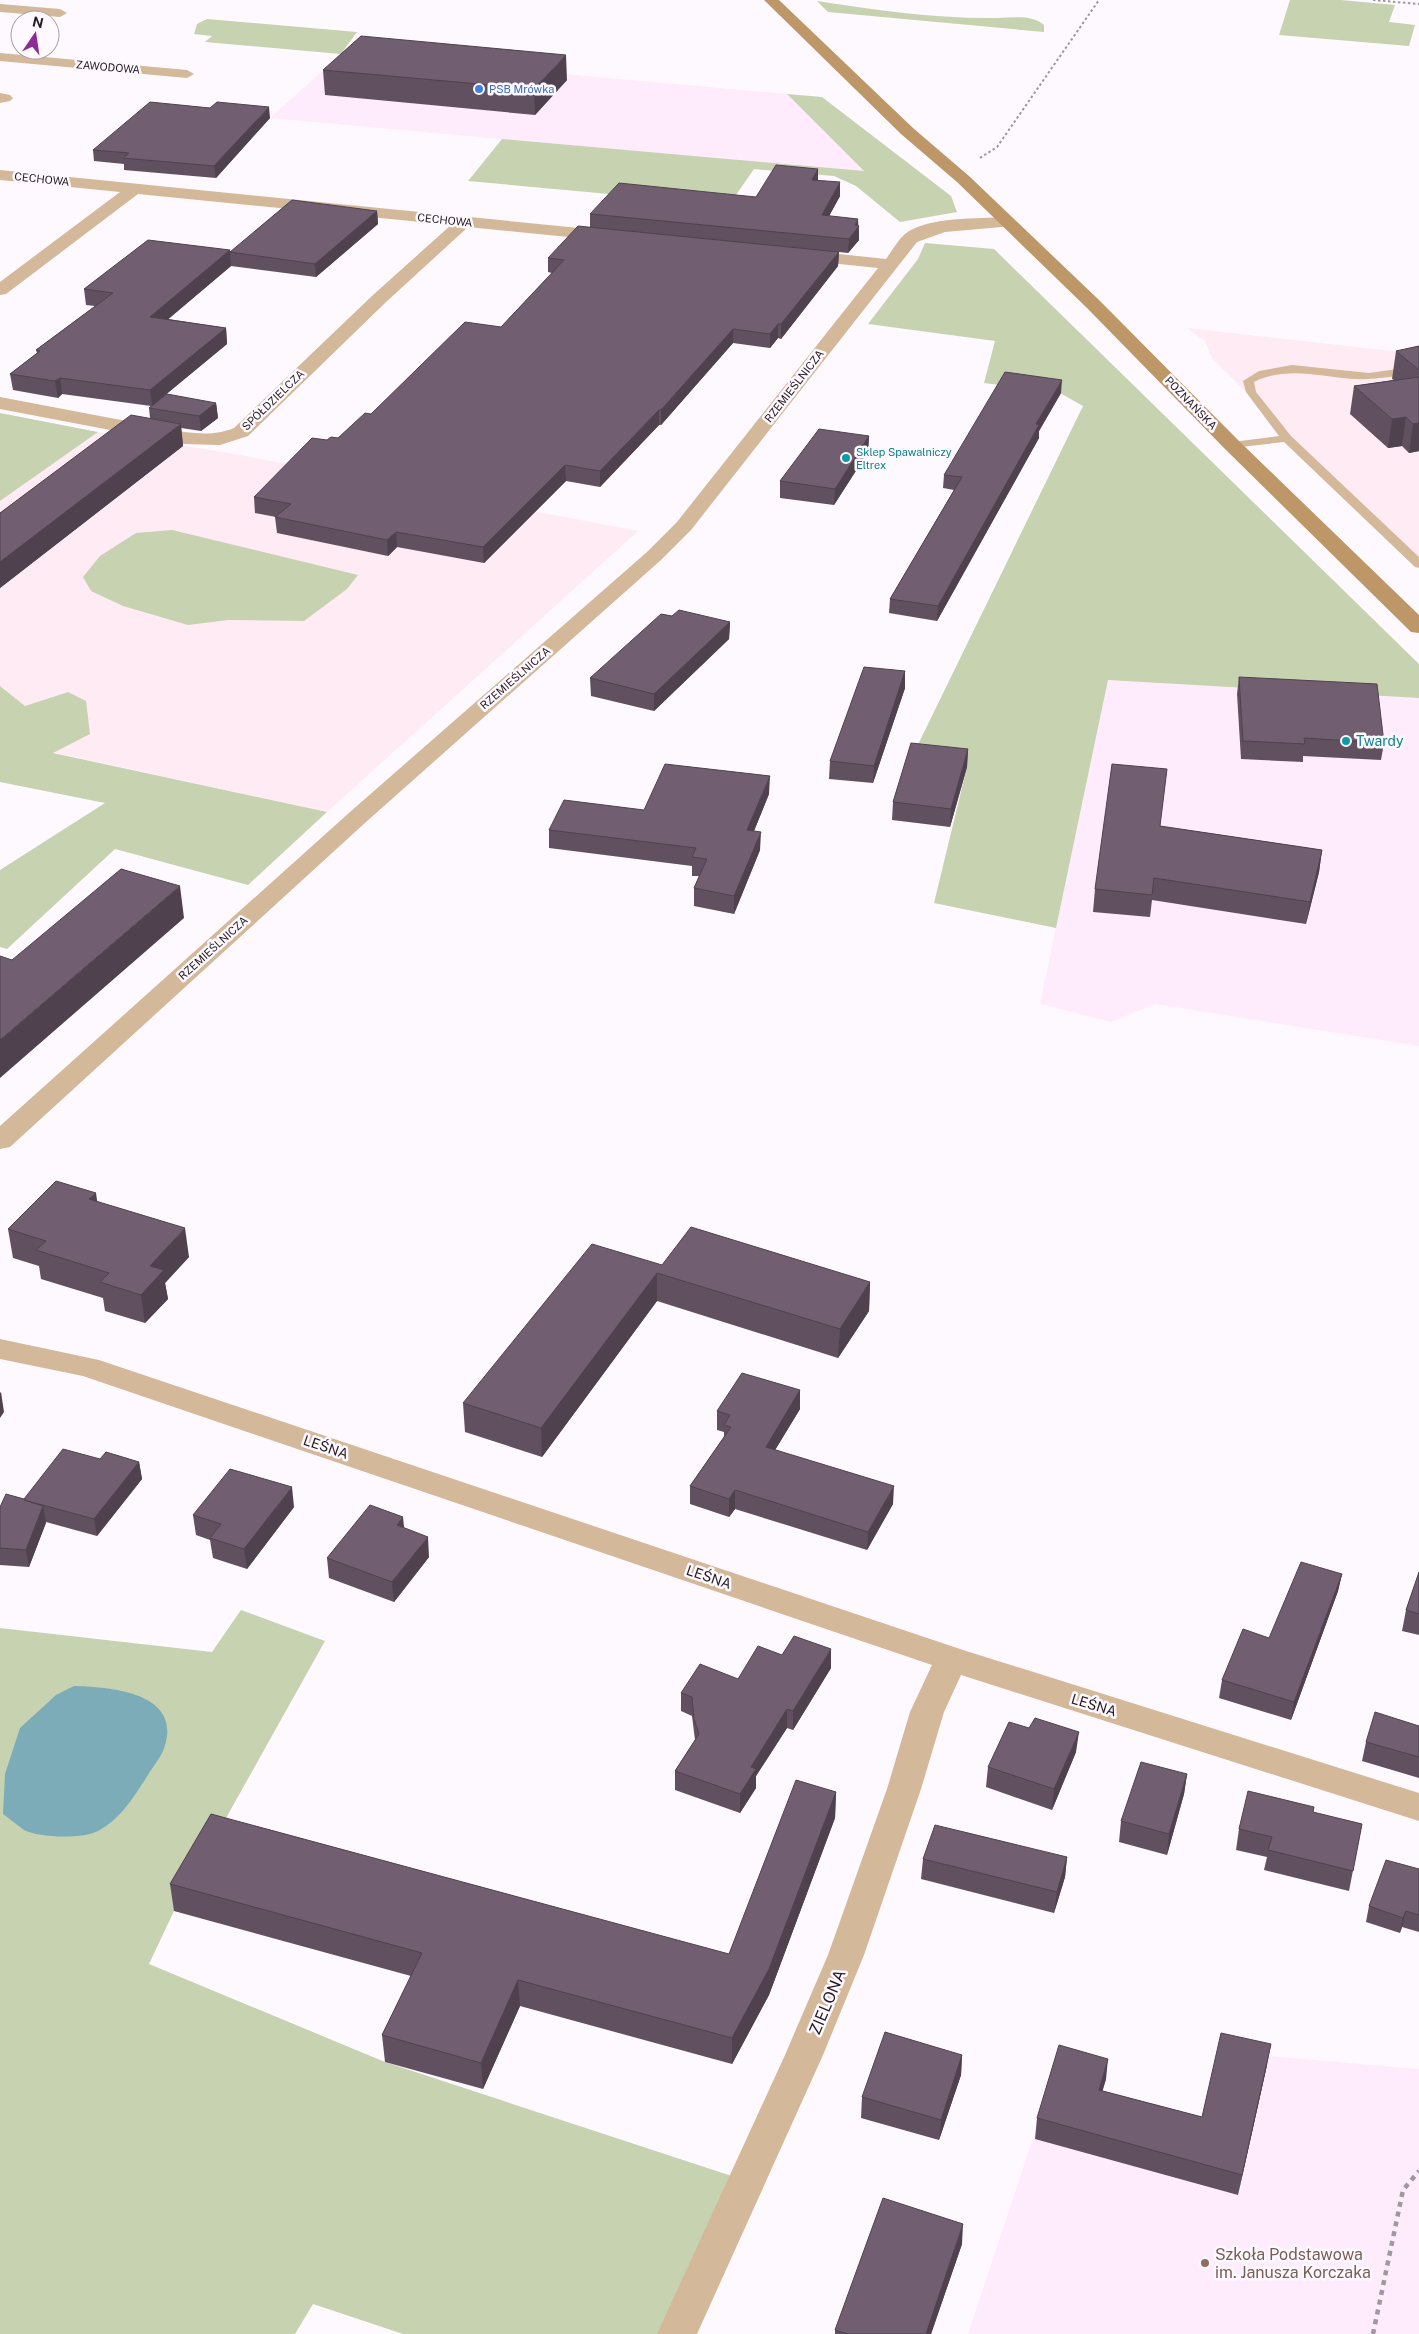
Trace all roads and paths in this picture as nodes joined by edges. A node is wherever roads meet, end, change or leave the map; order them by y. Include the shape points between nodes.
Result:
1 (771, 0) edge
2 (1099, 0) edge
3 (1373, 0) edge
4 (1419, 4) edge
5 (0, 8) edge
6 (24, 10) edge
7 (0, 57) edge
8 (186, 74) dead end
9 (946, 163) junction
10 (0, 175) edge
11 (135, 188) junction
12 (464, 222) junction
13 (1007, 222) junction
14 (622, 238) edge
15 (780, 253) edge
16 (889, 264) junction
17 (0, 290) edge
18 (1419, 369) edge
19 (0, 403) edge
20 (1287, 438) junction
21 (1232, 445) junction
22 (1419, 564) edge
23 (1419, 627) edge
24 (0, 1140) edge
25 (0, 1349) edge
26 (951, 1660) junction
27 (1419, 1807) edge
28 (1419, 2172) edge
29 (677, 2334) edge
30 (1373, 2334) edge

1 - 9 main road, POZNAŃSKA via 907,131
2 - 9 path via 997,147 979,158
3 - 4 path
5 - 6 street
7 - 8 street, ZAWODOWA
9 - 13 main road, POZNAŃSKA
10 - 11 street, CECHOWA
11 - 12 street, CECHOWA
11 - 17 street
12 - 14 street, CECHOWA
12 - 19 street, SPÓŁDZIELCZA via 241,432 229,437 213,441 184,438
13 - 16 street, RZEMIEŚLNICZA via 922,232 911,238
13 - 21 main road, POZNAŃSKA
15 - 16 street
16 - 24 street, RZEMIEŚLNICZA via 715,489 654,556
18 - 20 lane via 1369,376 1296,368 1262,372 1248,381 1251,392
20 - 21 lane
20 - 22 lane
21 - 23 main road, POZNAŃSKA
25 - 26 street, LEŚNA via 88,1367
26 - 27 street, LEŚNA
26 - 29 street, ZIELONA via 927,1712 898,1807 846,1955
28 - 30 path via 1403,2190

